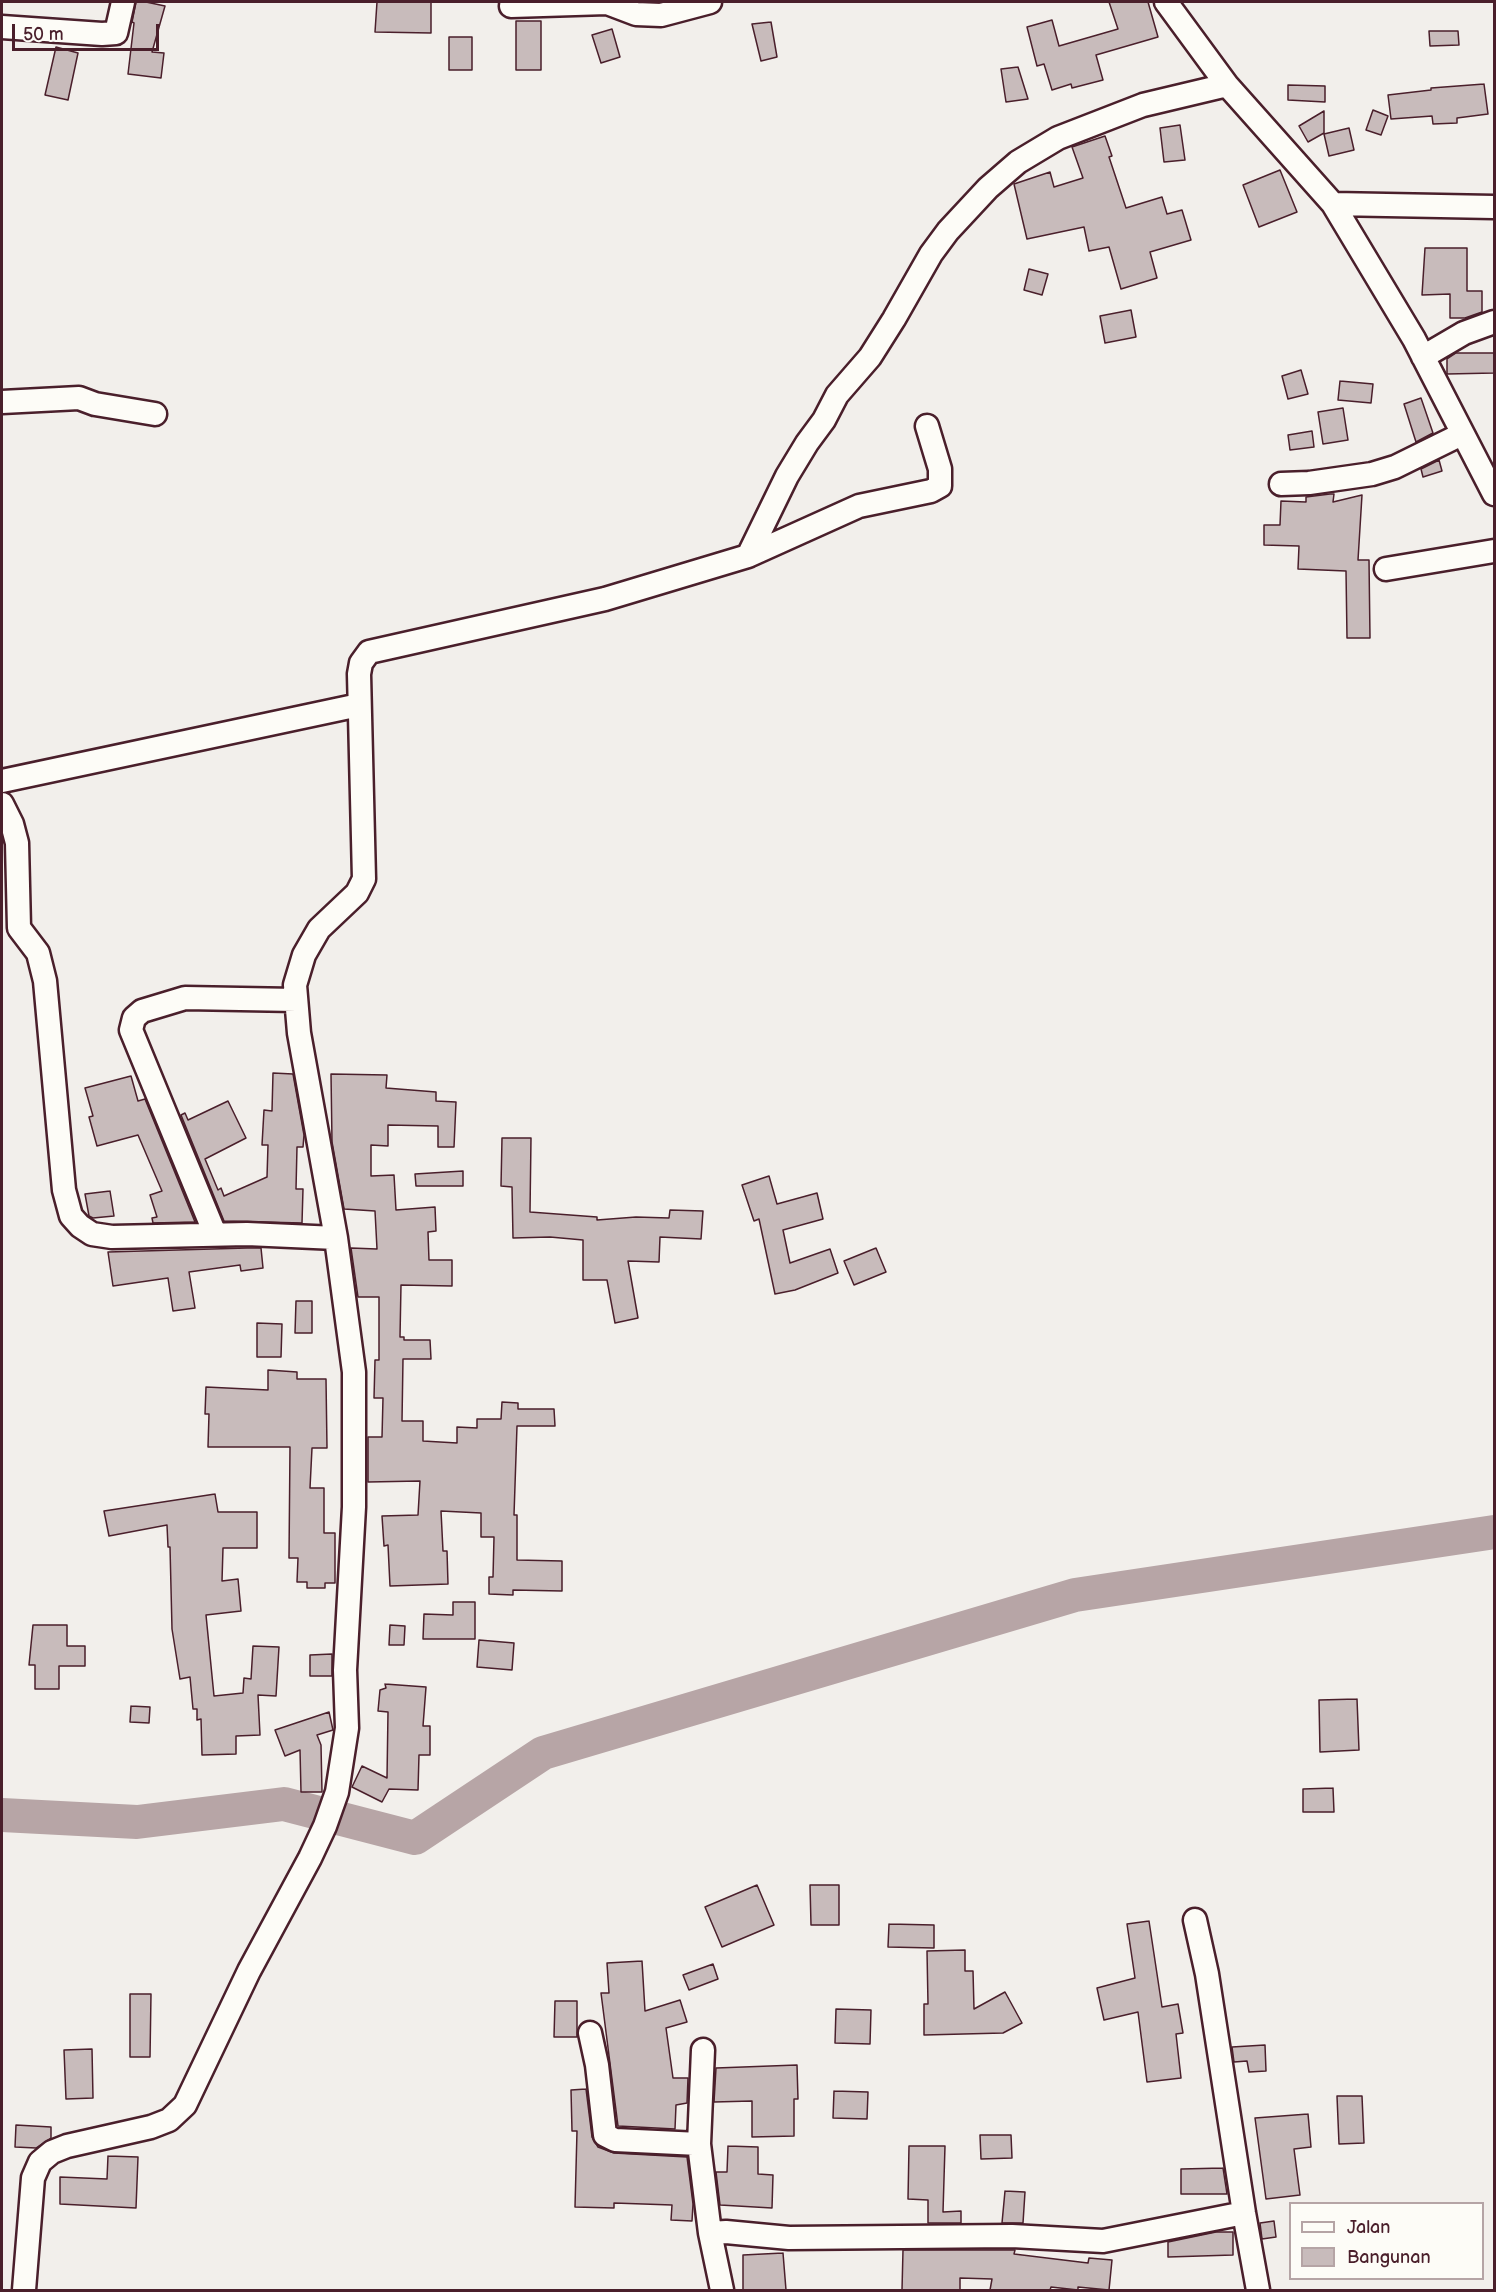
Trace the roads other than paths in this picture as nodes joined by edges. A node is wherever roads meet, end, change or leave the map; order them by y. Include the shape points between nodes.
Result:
1 (123, 2) edge
2 (710, 2) edge
3 (1166, 2) edge
4 (511, 6) dead end
5 (2, 27) edge
6 (1227, 85) junction
7 (1333, 204) junction
8 (1494, 207) edge
9 (1494, 321) edge
10 (1423, 357) junction
11 (2, 402) edge
12 (155, 414) dead end
13 (927, 426) dead end
14 (1462, 434) junction
15 (1281, 484) dead end
16 (1494, 494) edge
17 (1494, 551) edge
18 (748, 556) junction
19 (1386, 569) dead end
20 (359, 705) junction
21 (2, 781) edge
22 (2, 804) edge
23 (10, 927) edge
24 (296, 1000) junction
25 (215, 1234) junction
26 (336, 1238) junction
27 (1195, 1920) dead end
28 (590, 2033) dead end
29 (703, 2050) dead end
30 (699, 2144) junction
31 (1244, 2213) junction
32 (710, 2233) junction
33 (24, 2290) edge
34 (722, 2290) edge
35 (1258, 2290) edge

1 - 5 street via 116,33
2 - 4 street via 661,15 636,14 607,3
3 - 6 street
6 - 7 street
6 - 18 street via 1143,105 1058,138 1018,162 988,188 931,254 870,357 837,395 787,476
7 - 8 street
7 - 10 street
9 - 10 street
10 - 14 street
11 - 12 street via 79,398
13 - 18 street via 940,469 940,486 859,506
14 - 15 street via 1372,474
14 - 16 street
17 - 19 street
18 - 20 street via 605,599 369,652 361,663
20 - 21 street
20 - 24 street via 364,879 357,893 319,928 304,955 295,985
22 - 23 street via 17,843
23 - 25 street via 38,953 45,981 64,1190 71,1216 92,1234 112,1237
24 - 25 street via 185,998 142,1011 134,1018 131,1030
24 - 26 street
25 - 26 street
26 - 33 street via 354,1372 354,1507 345,1670 347,1728 337,1792 310,1858 249,1971 185,2105 160,2124 67,2146 40,2163 33,2178
27 - 31 street
28 - 30 street via 605,2135 615,2140
29 - 30 street
30 - 32 street
31 - 32 street via 1103,2241 1012,2236 789,2238
31 - 35 street
32 - 34 street

